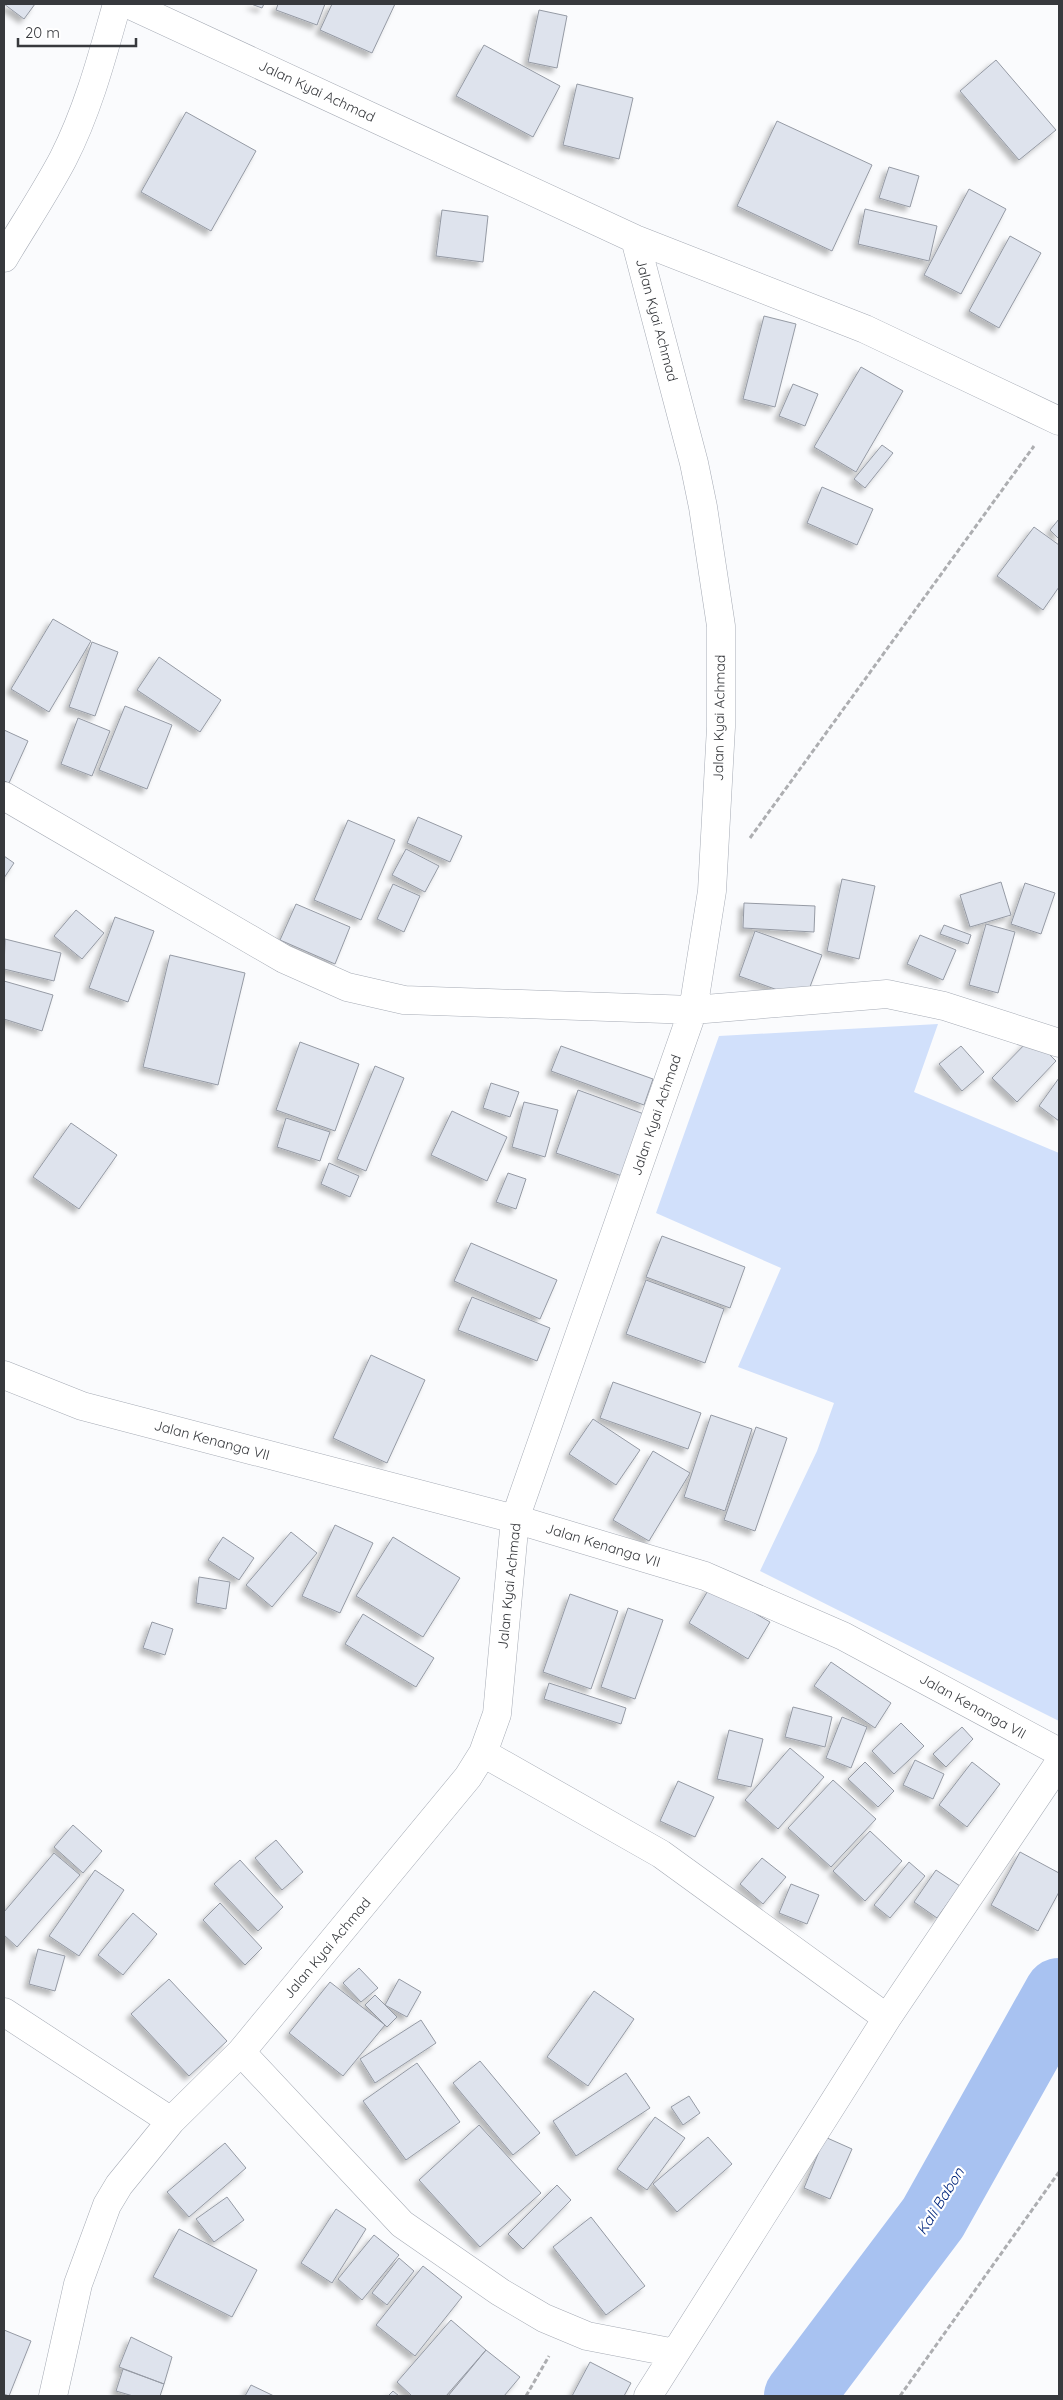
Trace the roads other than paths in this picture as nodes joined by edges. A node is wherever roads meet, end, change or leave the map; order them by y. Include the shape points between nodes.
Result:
1 (117, 4) edge
2 (128, 4) edge
3 (635, 239) junction
4 (4, 258) edge
5 (1057, 420) edge
6 (4, 796) edge
7 (692, 1010) junction
8 (1059, 1043) edge
9 (4, 1376) edge
10 (515, 1519) junction
11 (1059, 1752) edge
12 (483, 1753) junction
13 (1059, 1764) edge
14 (4, 2012) edge
15 (886, 2018) junction
16 (242, 2052) junction
17 (171, 2121) junction
18 (675, 2353) junction
19 (53, 2396) edge
20 (648, 2396) edge

1 - 4 street via 93,89 63,159
2 - 3 street, Jalan Kyai Achmad
3 - 5 street via 865,329
3 - 7 street, Jalan Kyai Achmad via 694,463 721,626 721,727 712,891
6 - 7 street via 284,959 347,987 404,1000
7 - 8 street via 887,994 944,1006
7 - 10 street, Jalan Kyai Achmad
9 - 10 street, Jalan Kenanga VII via 82,1406
10 - 11 street, Jalan Kenanga VII via 705,1576 858,1644
10 - 12 street, Jalan Kyai Achmad via 497,1714
12 - 15 street via 661,1854
12 - 16 street, Jalan Kyai Achmad via 468,1777
13 - 15 street
14 - 17 street
15 - 18 street
16 - 17 street, Jalan Kyai Achmad
16 - 18 street via 402,2224 500,2292 544,2318 587,2336
17 - 19 street, Jalan Kyai Achmad via 107,2204 78,2284
18 - 20 street

